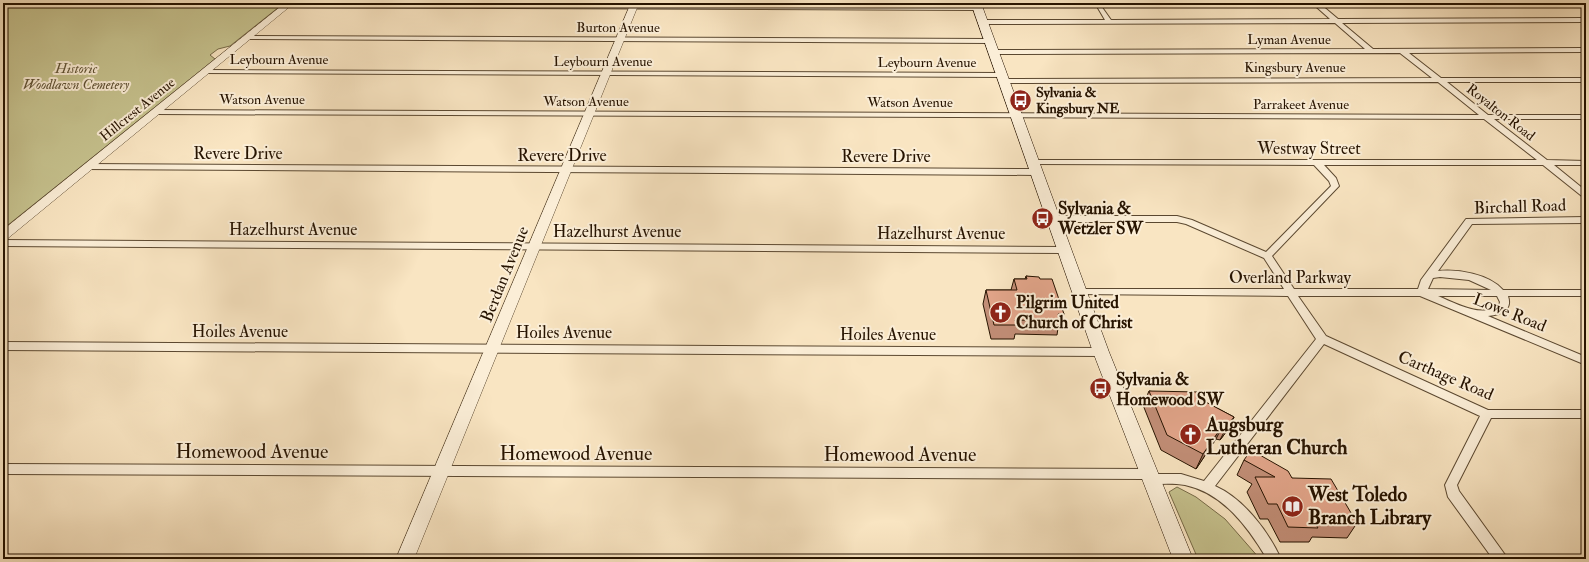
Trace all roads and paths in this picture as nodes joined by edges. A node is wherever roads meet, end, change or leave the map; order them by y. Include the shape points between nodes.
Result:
1 (1315, 3) edge
2 (288, 4) edge
3 (1097, 4) dead end
4 (634, 5) edge
5 (977, 6) edge
6 (1586, 20) edge
7 (1110, 21) junction
8 (1337, 21) junction
9 (982, 22) junction
10 (246, 38) junction
11 (620, 39) junction
12 (989, 41) junction
13 (1401, 50) junction
14 (1586, 50) edge
15 (1372, 51) junction
16 (993, 52) junction
17 (204, 72) junction
18 (606, 74) junction
19 (1002, 78) junction
20 (1439, 80) junction
21 (1586, 80) edge
22 (156, 112) junction
23 (589, 114) junction
24 (1016, 116) junction
25 (1486, 117) junction
26 (1586, 117) edge
27 (1317, 163) junction
28 (1545, 163) junction
29 (1586, 163) edge
30 (88, 167) junction
31 (1034, 167) junction
32 (566, 170) junction
33 (1586, 195) edge
34 (1053, 219) junction
35 (1586, 220) edge
36 (3, 236) edge
37 (3, 243) edge
38 (534, 246) junction
39 (1064, 250) junction
40 (1267, 256) junction
41 (1432, 275) junction
42 (1079, 292) junction
43 (1292, 293) junction
44 (1422, 293) junction
45 (1500, 293) junction
46 (1586, 293) edge
47 (1467, 312) junction
48 (1322, 339) junction
49 (3, 346) edge
50 (492, 349) junction
51 (1100, 352) junction
52 (1586, 361) edge
53 (1487, 414) junction
54 (1586, 414) edge
55 (3, 469) edge
56 (442, 471) junction
57 (1150, 477) junction
58 (1207, 488) junction
59 (405, 559) edge
60 (1183, 559) edge
61 (1274, 559) edge
62 (1501, 559) edge

1 - 8 street
2 - 4 street
2 - 10 street, Hillcrest Avenue
3 - 7 street
4 - 5 street
4 - 11 street, Berdan Avenue
5 - 9 main road
6 - 8 street
7 - 8 street
7 - 9 street
8 - 15 street
9 - 12 main road
10 - 11 street, Burton Avenue
10 - 17 street, Hillcrest Avenue
11 - 12 street, Burton Avenue
11 - 18 street, Berdan Avenue
12 - 16 main road
13 - 14 street, Lyman Avenue
13 - 15 street, Lyman Avenue
13 - 20 street, Royalton Road
15 - 16 street, Lyman Avenue
16 - 19 main road
17 - 18 street, Leybourn Avenue
17 - 22 street, Hillcrest Avenue
18 - 19 street, Leybourn Avenue
18 - 23 street, Berdan Avenue
19 - 20 street, Kingsbury Avenue
19 - 24 main road
20 - 21 street, Kingsbury Avenue
20 - 25 street, Royalton Road
22 - 23 street, Watson Avenue
22 - 30 street, Hillcrest Avenue
23 - 24 street, Watson Avenue
23 - 32 street, Berdan Avenue
24 - 25 street, Parrakeet Avenue
24 - 31 main road
25 - 26 street, Parrakeet Avenue
25 - 28 street, Royalton Road
27 - 28 street, Westway Street
27 - 31 street, Westway Street
27 - 40 street via 1333,180 1334,186
28 - 29 street, Westway Street
28 - 33 street, Royalton Road
30 - 32 street, Revere Drive
30 - 36 street, Hillcrest Avenue
31 - 32 street, Revere Drive
31 - 34 main road
32 - 38 street, Berdan Avenue
34 - 39 main road
34 - 40 street via 1177,219
35 - 41 street, Birchall Road via 1469,221
37 - 38 street, Hazelhurst Avenue
38 - 39 street, Hazelhurst Avenue
38 - 50 street, Berdan Avenue
39 - 42 main road
40 - 43 street
41 - 44 street, Birchall Road via 1425,282
41 - 45 street via 1463,275 1488,284
42 - 43 street, Overland Parkway
42 - 51 main road
43 - 44 street, Overland Parkway
43 - 48 street
44 - 45 street, Overland Parkway
44 - 47 street, Lowe Road
45 - 46 street, Overland Parkway
45 - 47 street via 1505,301 1500,310 1486,313
47 - 52 street, Lowe Road
48 - 53 street, Carthage Road
48 - 58 street
49 - 50 street, Hoiles Avenue
50 - 51 street, Hoiles Avenue
50 - 56 street, Berdan Avenue
51 - 57 main road
53 - 54 street, Carthage Road
53 - 62 street via 1451,485 1453,493
55 - 56 street, Homewood Avenue
56 - 57 street, Homewood Avenue
56 - 59 street, Berdan Avenue
57 - 58 street, Homewood Avenue via 1184,480
57 - 60 main road
58 - 61 street, Homewood Avenue via 1223,496 1238,509 1253,526

